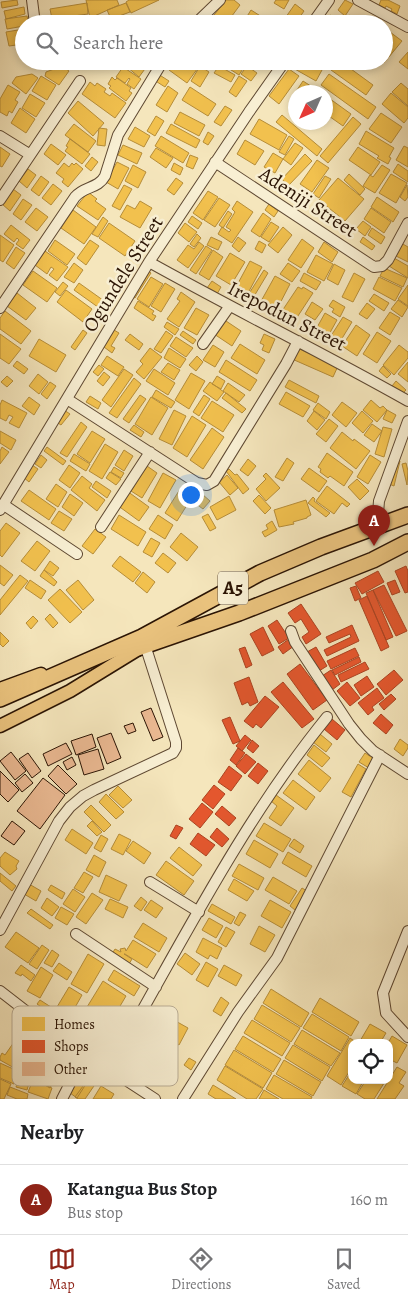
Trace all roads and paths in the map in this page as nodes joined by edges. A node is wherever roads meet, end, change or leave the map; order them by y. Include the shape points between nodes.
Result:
1 (32, 0) edge
2 (220, 0) edge
3 (329, 0) edge
4 (358, 0) edge
5 (34, 15) edge
6 (204, 15) edge
7 (318, 15) edge
8 (386, 15) edge
9 (393, 19) edge
10 (408, 27) edge
11 (158, 70) edge
12 (279, 70) edge
13 (80, 82) dead end
14 (0, 136) edge
15 (29, 154) junction
16 (215, 162) junction
17 (0, 200) edge
18 (408, 223) edge
19 (149, 262) junction
20 (229, 307) junction
21 (0, 308) edge
22 (298, 341) junction
23 (203, 344) dead end
24 (67, 399) junction
25 (408, 401) edge
26 (408, 422) edge
27 (150, 452) junction
28 (2, 507) edge
29 (408, 515) edge
30 (378, 526) junction
31 (101, 527) dead end
32 (408, 542) edge
33 (77, 554) dead end
34 (290, 631) dead end
35 (144, 641) junction
36 (0, 689) edge
37 (0, 699) edge
38 (0, 710) edge
39 (327, 717) dead end
40 (0, 726) edge
41 (380, 755) junction
42 (408, 774) edge
43 (150, 882) dead end
44 (199, 912) junction
45 (0, 930) edge
46 (408, 931) edge
47 (76, 934) dead end
48 (156, 987) junction
49 (0, 990) edge
50 (20, 1006) edge
51 (145, 1006) edge
52 (408, 1037) edge
53 (69, 1086) edge
54 (135, 1086) edge
55 (62, 1099) edge
56 (155, 1099) edge
57 (182, 1099) edge

1 - 5 street
2 - 6 street
3 - 7 street
4 - 8 street
9 - 10 street
11 - 21 street via 118,135 102,182 84,189 75,197
12 - 16 street, Ogundele Street
13 - 15 street
14 - 15 street
15 - 17 street
16 - 18 street, Adeniji Street via 374,267 382,266 388,260
16 - 19 street, Ogundele Street
19 - 20 street, Irepodun Street
19 - 24 street, Ogundele Street
20 - 22 street, Irepodun Street
20 - 23 street
22 - 25 street, Irepodun Street
22 - 27 street via 214,481 207,485 198,483
24 - 27 street
24 - 28 street, Ogundele Street
26 - 30 street via 379,501
27 - 31 street
28 - 33 street
29 - 30 highway, A5
30 - 35 highway, A5 via 260,574
32 - 35 highway, A5 via 373,560 239,613
34 - 41 street via 349,724
35 - 36 main road
35 - 37 highway, A5
35 - 38 highway, A5
35 - 40 main road via 70,691
35 - 45 street via 176,748 173,753 83,796 70,807
39 - 44 street via 246,832
41 - 42 street
41 - 57 street via 277,958
43 - 44 street
44 - 48 street
46 - 52 street via 383,993 386,1013
47 - 48 street
48 - 51 street
49 - 50 street
53 - 55 street
54 - 56 street

